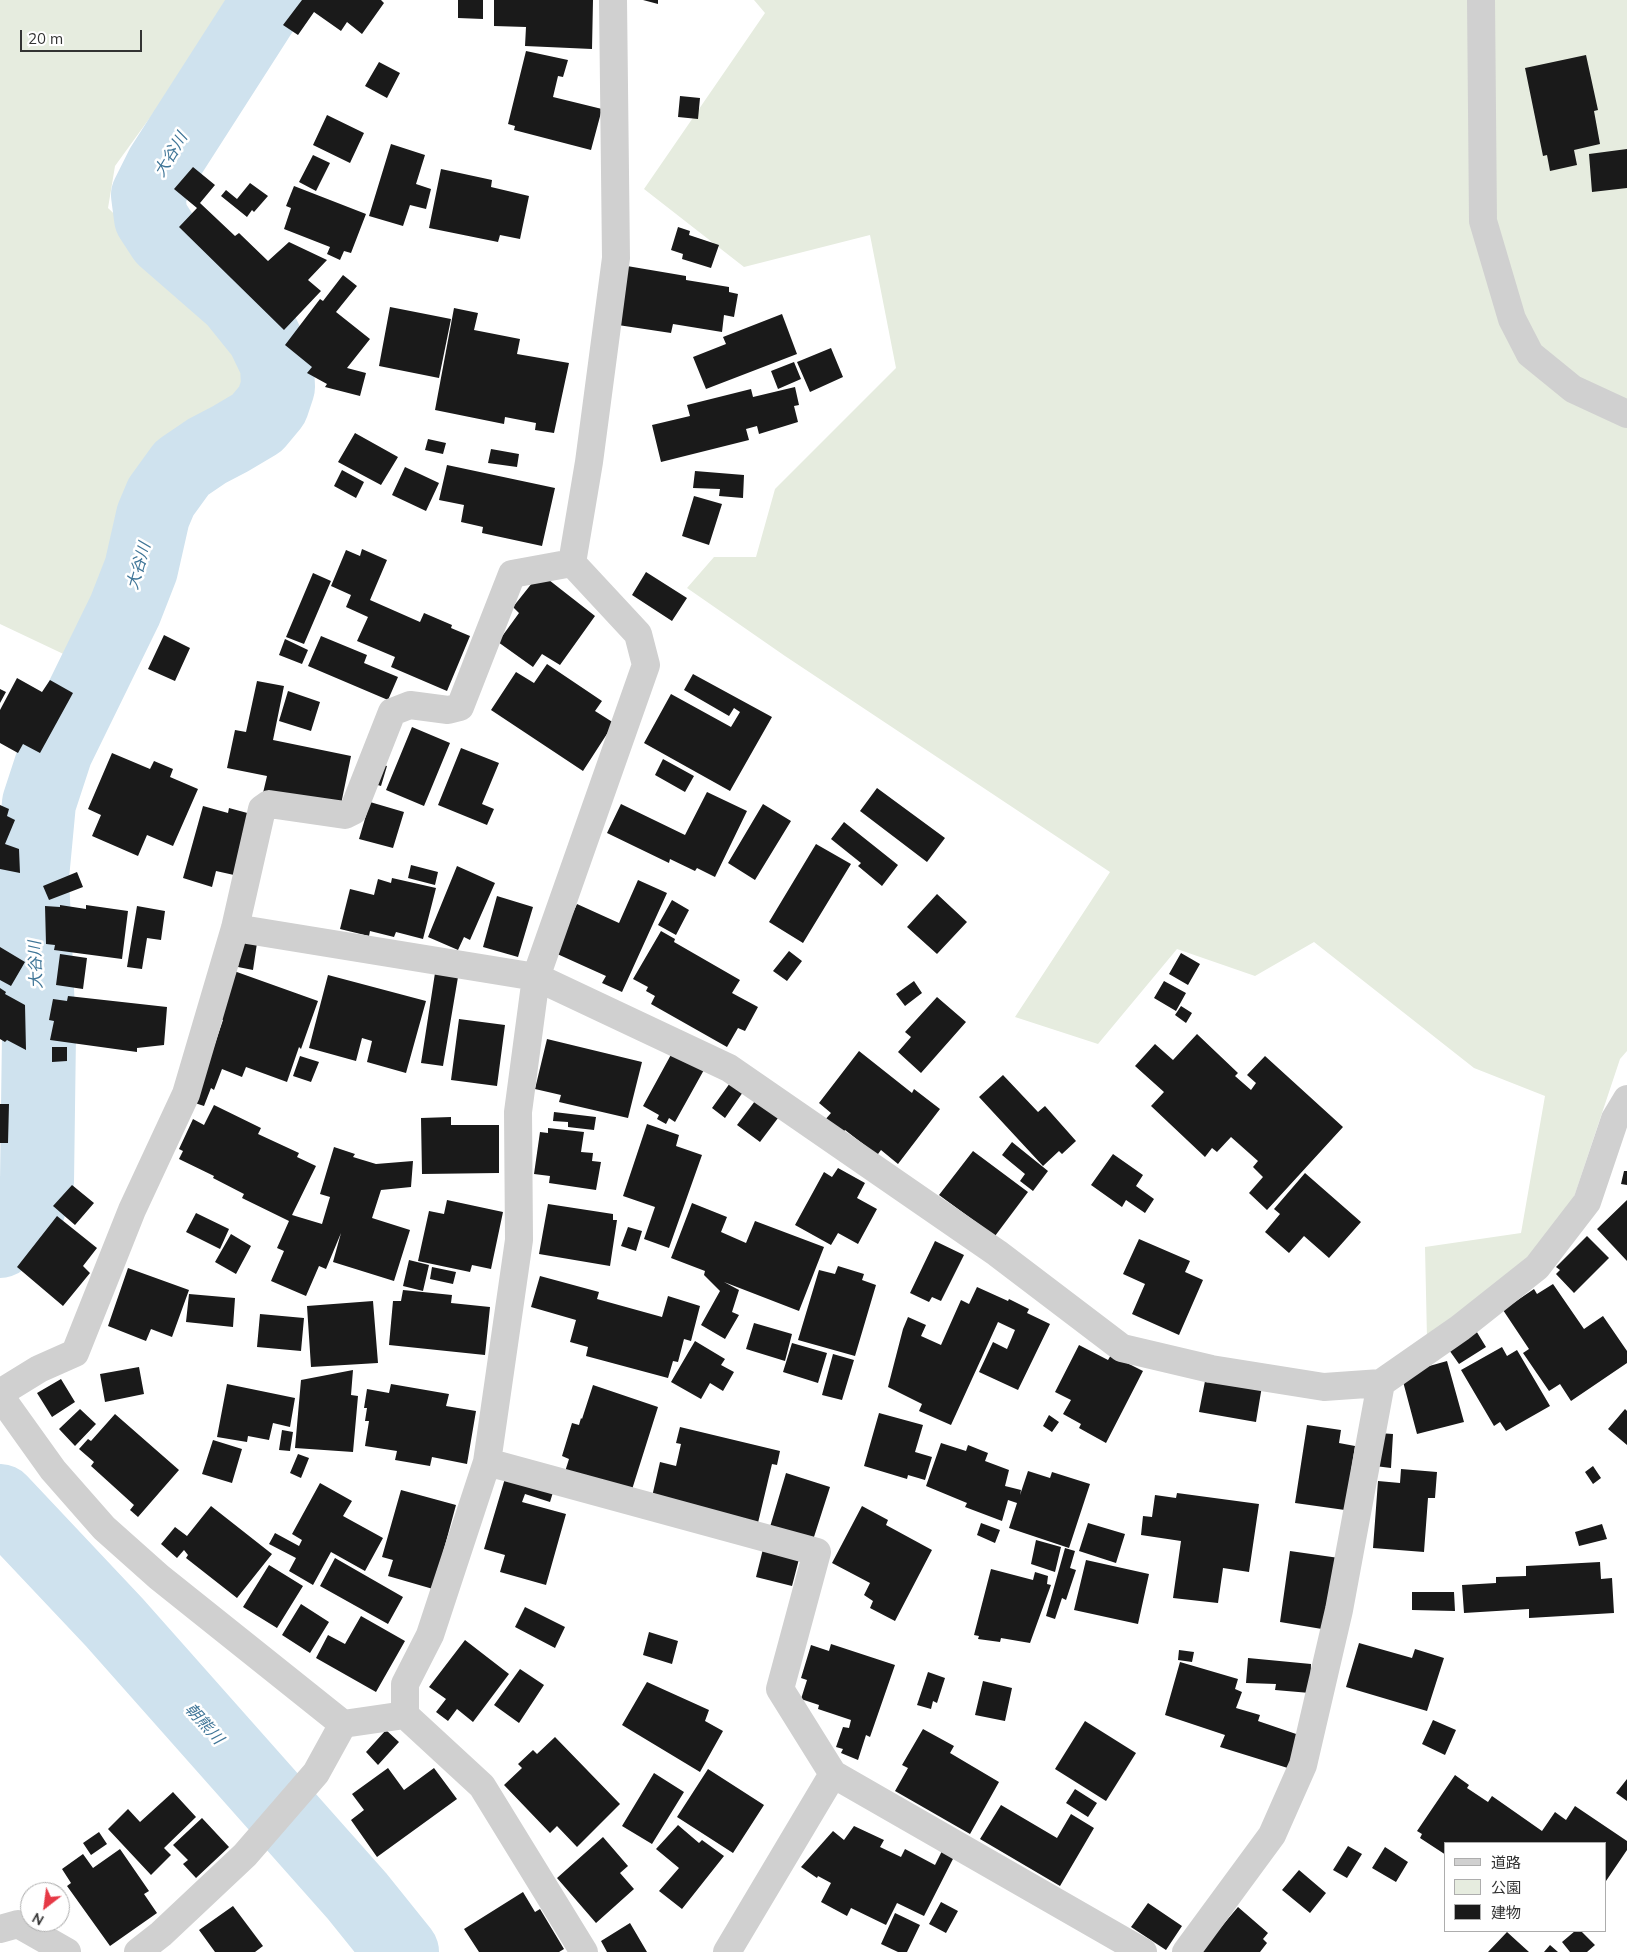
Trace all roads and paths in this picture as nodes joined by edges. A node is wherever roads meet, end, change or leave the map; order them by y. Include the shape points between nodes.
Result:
1 (613, 0) edge
2 (1481, 0) edge
3 (1627, 414) edge
4 (572, 563) junction
5 (235, 928) junction
6 (536, 977) junction
7 (1627, 1099) edge
8 (1381, 1383) junction
9 (0, 1395) edge
10 (487, 1462) junction
11 (405, 1715) junction
12 (343, 1724) junction
13 (833, 1774) junction
14 (0, 1928) edge
15 (67, 1952) edge
16 (138, 1952) edge
17 (584, 1952) edge
18 (727, 1952) edge
19 (1143, 1952) edge
20 (1186, 1952) edge

1 - 4 street via 616,258
2 - 3 street via 1483,221 1512,319 1530,354 1573,389
4 - 5 street via 512,574 460,707 448,710 410,705 392,712 353,811 345,815 269,804 262,809
4 - 6 street via 638,634 646,665
5 - 6 street
5 - 9 street via 186,1094 132,1210 75,1353 39,1369
6 - 8 street via 729,1068 997,1253 1122,1348 1211,1369 1324,1388
6 - 10 street via 518,1112 519,1240
7 - 8 street via 1615,1120 1586,1202 1537,1267 1460,1328
8 - 20 street via 1339,1610 1303,1766 1272,1836
9 - 12 street via 53,1470 104,1528 166,1583
10 - 11 street via 430,1635 405,1684
10 - 13 street via 817,1552 780,1689
11 - 12 street
11 - 17 street via 482,1786
12 - 16 street via 316,1773 244,1855
13 - 18 street
13 - 19 street
14 - 15 street via 18,1924

